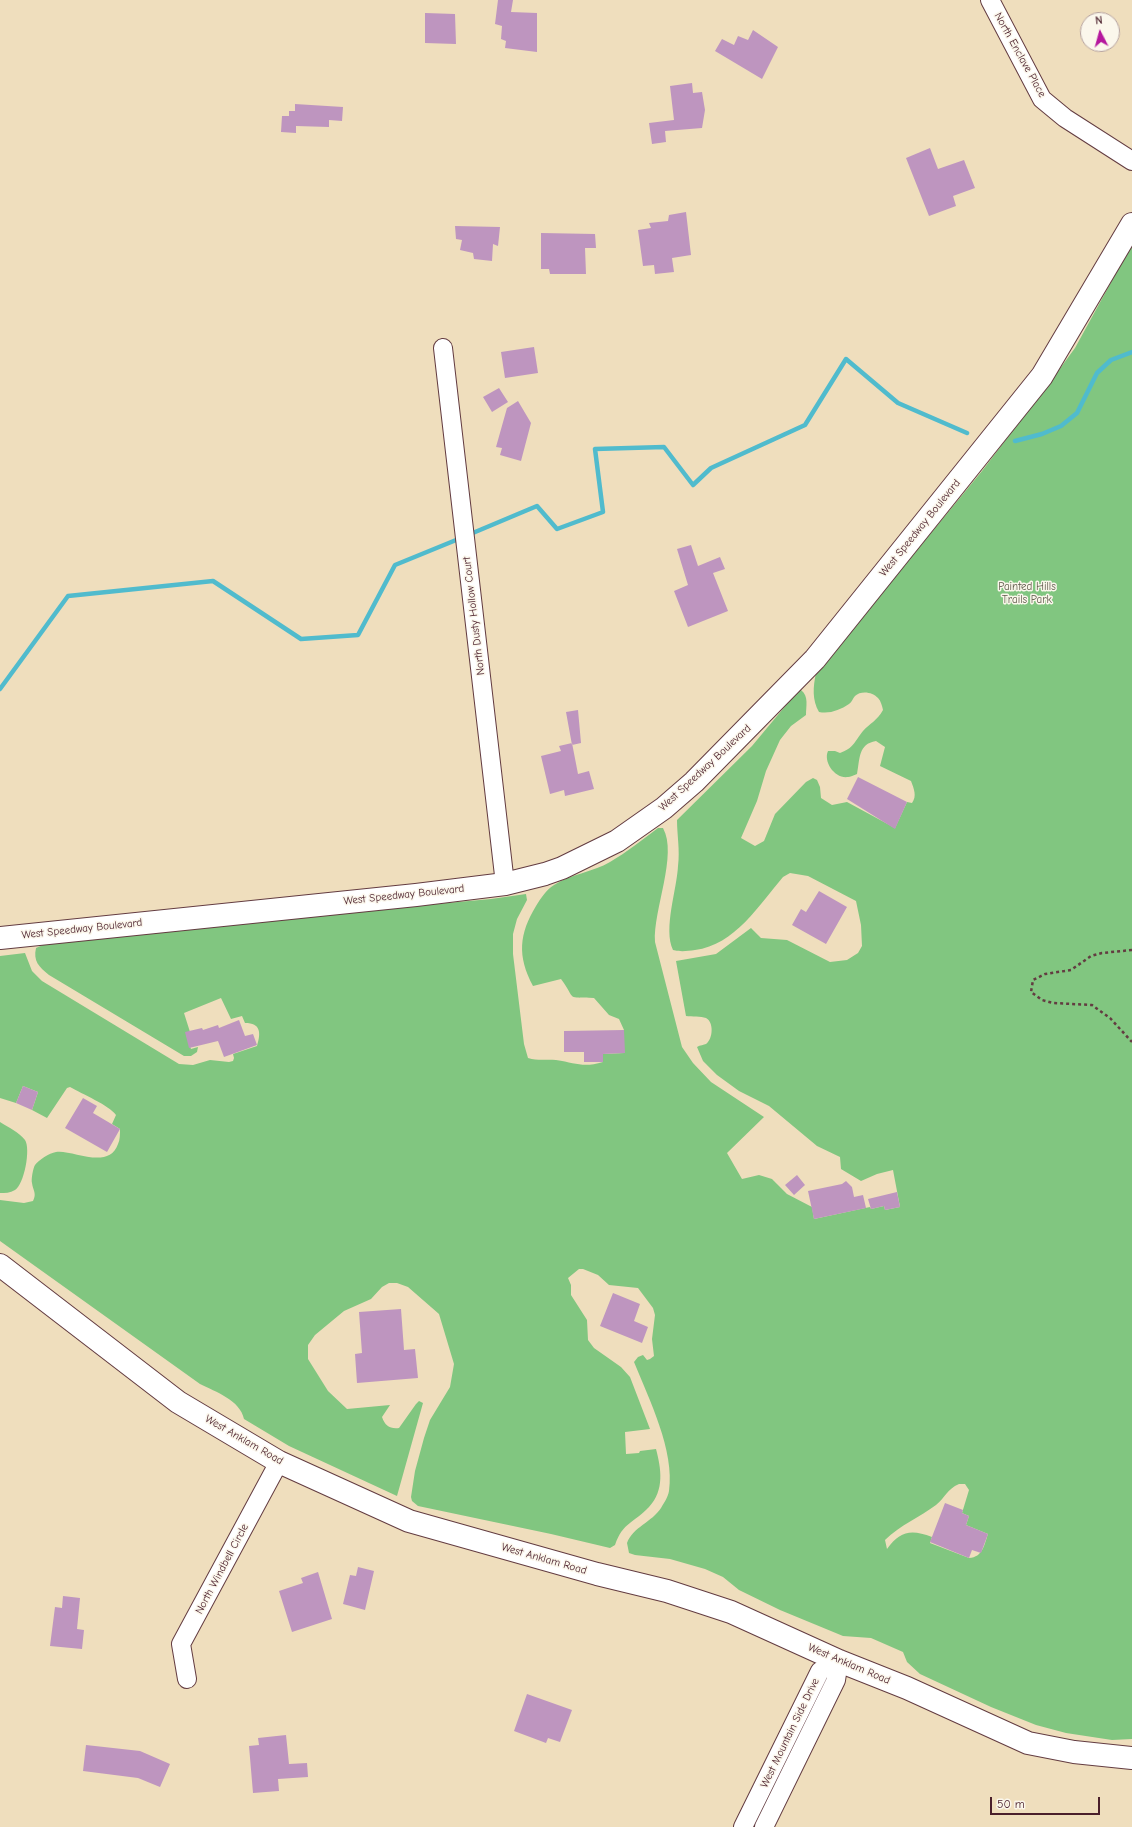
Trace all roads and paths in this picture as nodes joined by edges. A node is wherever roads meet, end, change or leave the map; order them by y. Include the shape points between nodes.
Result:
1 (990, 0) edge
2 (1132, 161) edge
3 (1132, 224) edge
4 (443, 348) dead end
5 (505, 884) junction
6 (0, 938) edge
7 (1132, 950) edge
8 (1132, 1042) edge
9 (0, 1265) edge
10 (279, 1462) junction
11 (839, 1661) junction
12 (187, 1679) dead end
13 (1132, 1758) edge
14 (743, 1827) edge
15 (764, 1827) edge

1 - 2 street, North Enclave Place via 1042,99 1065,118
3 - 5 main road, West Speedway Boulevard via 1042,376 815,659 664,808 592,855 545,874
4 - 5 street, North Dusty Hollow Court
5 - 6 main road, West Speedway Boulevard
7 - 8 path via 1091,956 1071,970 1045,974 1033,980 1032,992 1042,1000 1053,1003 1092,1005 1110,1018
9 - 10 main road, West Anklam Road via 178,1402
10 - 11 main road, West Anklam Road via 410,1521 596,1574 667,1591 731,1612
10 - 12 street, North Windbell Circle via 181,1644
11 - 13 main road, West Anklam Road via 907,1688 1028,1743 1074,1752
11 - 14 street, West Mountain Side Drive via 820,1671
11 - 15 street, West Mountain Side Drive via 836,1680

